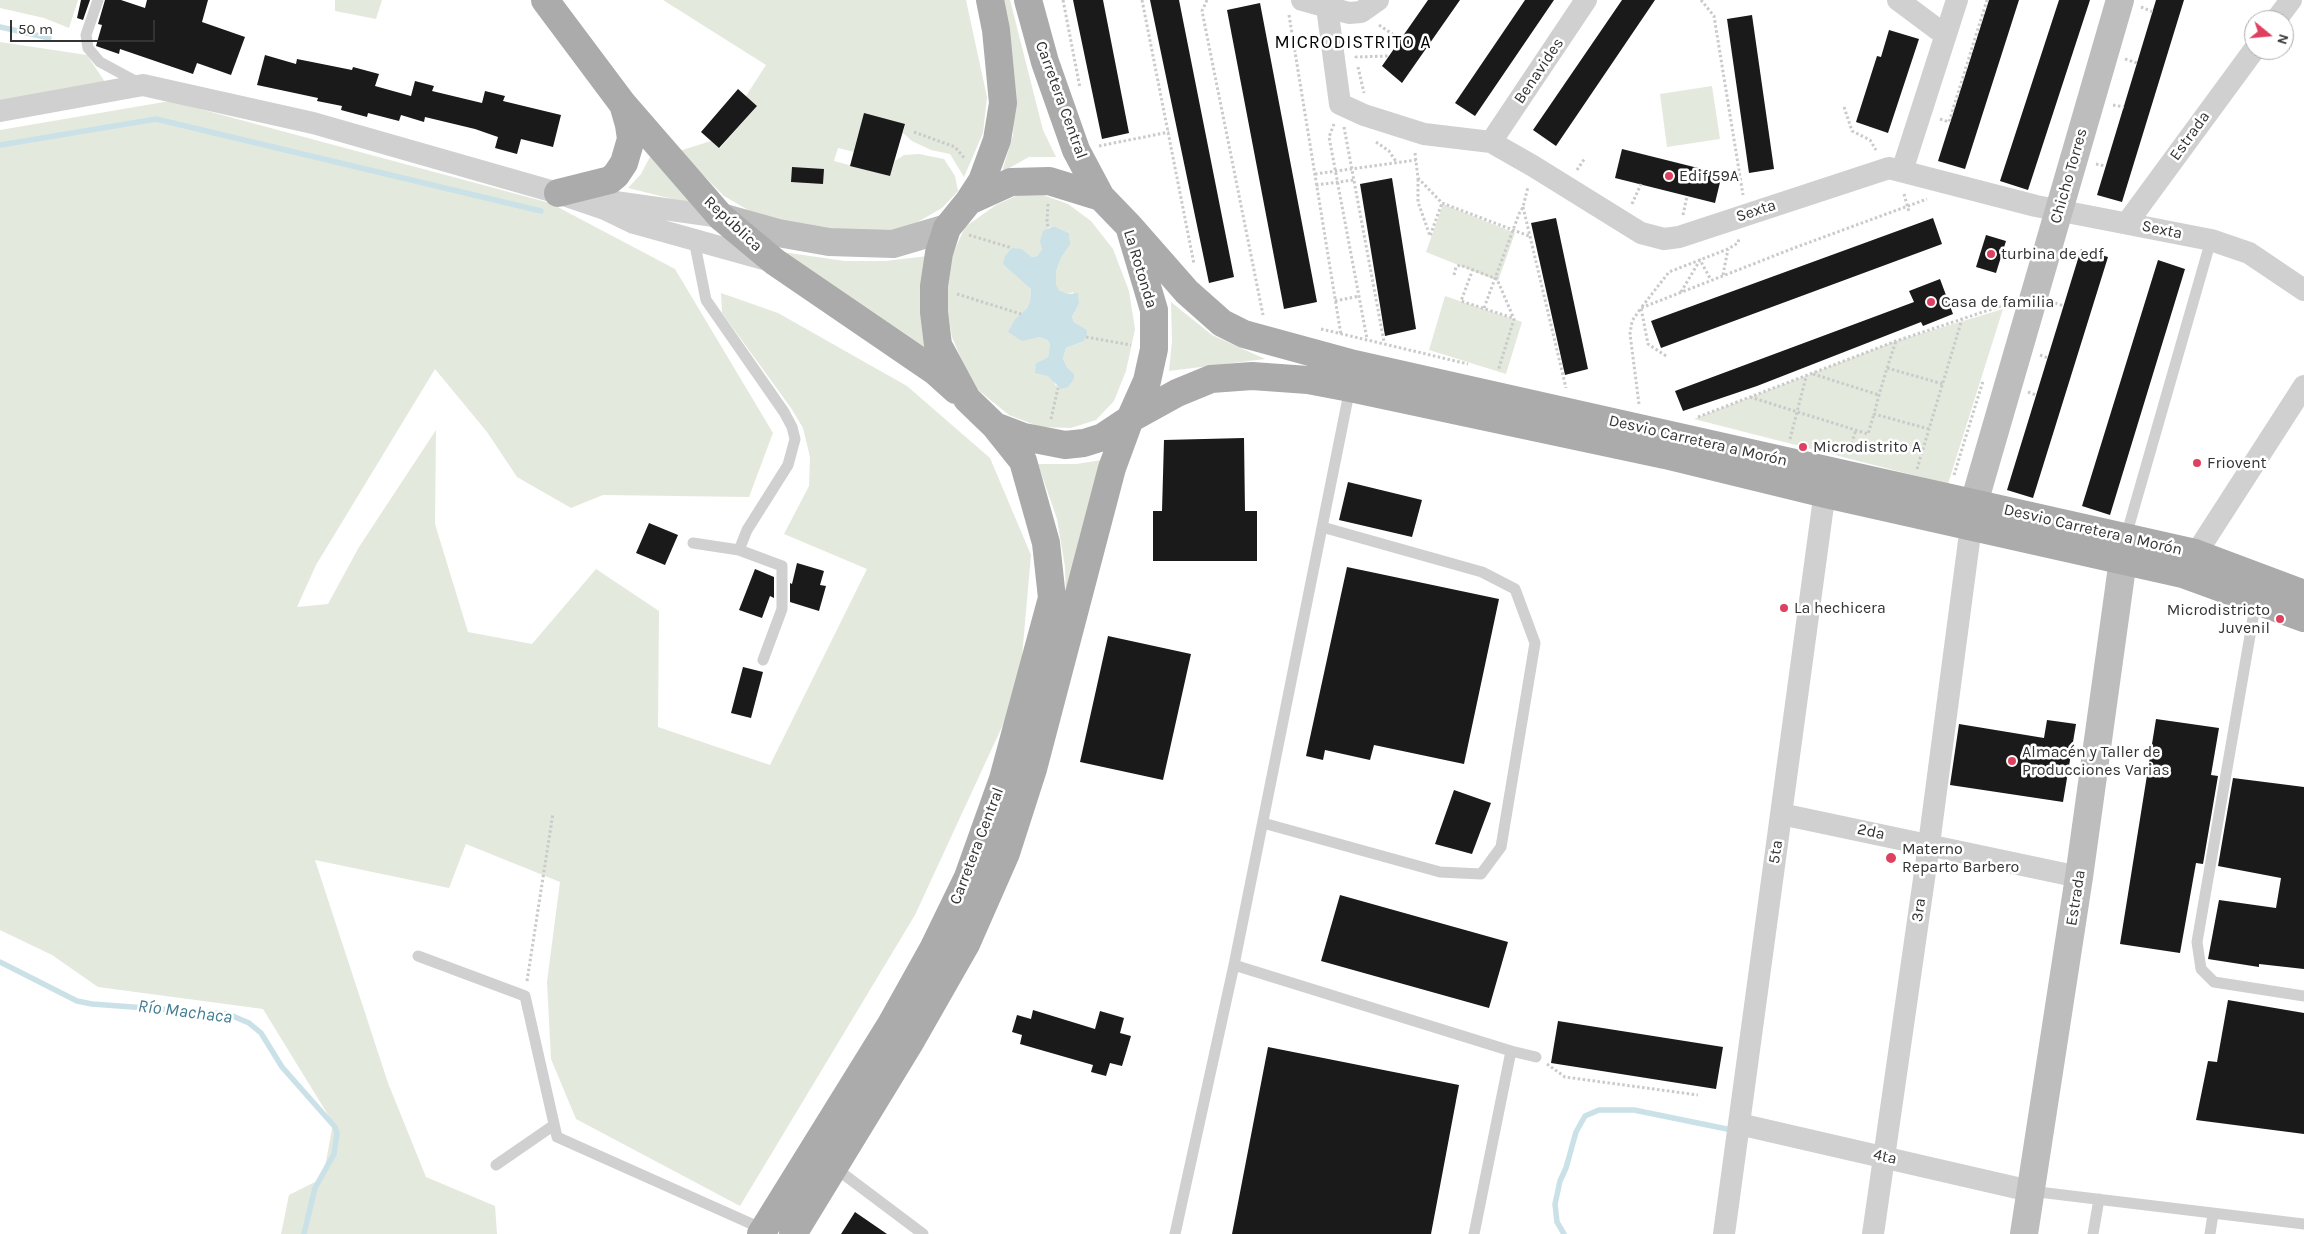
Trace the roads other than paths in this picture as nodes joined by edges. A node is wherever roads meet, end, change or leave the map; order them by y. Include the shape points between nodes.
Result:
1 (98, 0) edge
2 (545, 0) edge
3 (990, 0) edge
4 (1028, 0) edge
5 (1378, 0) edge
6 (1586, 0) edge
7 (1898, 0) edge
8 (1957, 0) edge
9 (2130, 4) edge
10 (1295, 5) edge
11 (1327, 7) junction
12 (1945, 34) junction
13 (2247, 60) edge
14 (143, 85) junction
15 (622, 103) junction
16 (0, 111) edge
17 (1491, 142) junction
18 (1902, 171) junction
19 (976, 191) junction
20 (558, 194) junction
21 (1101, 197) junction
22 (2059, 210) junction
23 (721, 217) junction
24 (2127, 223) junction
25 (1129, 226) junction
26 (947, 228) junction
27 (694, 240) junction
28 (2212, 240) junction
29 (774, 262) junction
30 (2304, 290) edge
31 (1349, 371) junction
32 (2304, 386) edge
33 (967, 399) junction
34 (1130, 419) junction
35 (995, 426) junction
36 (1833, 474) junction
37 (1972, 515) junction
38 (1322, 528) junction
39 (693, 543) dead end
40 (2125, 549) junction
41 (738, 550) junction
42 (2189, 564) junction
43 (2304, 594) edge
44 (2256, 601) junction
45 (2304, 618) edge
46 (763, 660) dead end
47 (1781, 814) junction
48 (1263, 823) junction
49 (1929, 844) junction
50 (2079, 877) junction
51 (418, 956) dead end
52 (1234, 965) junction
53 (2304, 996) edge
54 (1512, 1051) junction
55 (1536, 1057) road end
56 (1739, 1124) junction
57 (554, 1125) junction
58 (1884, 1156) junction
59 (822, 1160) junction
60 (496, 1165) dead end
61 (2030, 1191) junction
62 (2099, 1199) junction
63 (2213, 1214) junction
64 (2304, 1224) edge
65 (765, 1232) edge
66 (793, 1234) edge
67 (922, 1234) edge
68 (1174, 1234) edge
69 (1474, 1234) edge
70 (1724, 1234) edge
71 (1873, 1234) edge
72 (2024, 1234) edge
73 (2093, 1234) edge
74 (2210, 1234) edge

1 - 14 lane via 86,34 88,48 100,62
2 - 15 main road, República
3 - 19 main road via 1003,103 997,140
4 - 21 main road, Carretera Central via 1045,62 1076,150
5 - 11 street via 1361,12 1349,13
6 - 17 street, Benavides
7 - 12 street
8 - 12 street
9 - 22 street, Chicho Torres
10 - 11 street
11 - 17 street, Sexta via 1340,104 1424,134
12 - 18 street
13 - 24 street, Estrada
14 - 16 street
14 - 20 street via 313,123
15 - 20 main road via 631,139 624,164 610,180
15 - 23 main road, República
17 - 18 street, Sexta via 1641,233 1664,239 1679,237 1889,168
18 - 22 street, Sexta
19 - 21 main road, La Rotonda via 1011,182 1049,181
19 - 26 main road, La Rotonda
20 - 23 street
20 - 27 street via 634,223
21 - 25 main road, La Rotonda
22 - 24 street, Sexta
22 - 37 street, Chicho Torres
23 - 26 street via 778,233 829,242 893,244
23 - 29 main road, República
24 - 28 street, Sexta
25 - 31 main road, Desvio Carretera a Morón via 1166,271 1222,323 1244,334
25 - 34 main road, La Rotonda via 1154,310 1154,349 1147,380
26 - 33 main road, La Rotonda via 939,253 934,312 938,345
27 - 29 street
27 - 41 lane via 706,300 784,412 792,426 794,439 788,465
28 - 30 street, Sexta via 2248,253
28 - 40 lane
29 - 33 main road, República via 936,372
31 - 34 main road, Desvio Carretera a Morón via 1308,380 1252,376 1211,379 1176,393
31 - 36 main road, Desvio Carretera a Morón
31 - 38 lane
32 - 42 street
33 - 35 main road, La Rotonda
34 - 35 main road, La Rotonda via 1103,437 1065,445 1024,437
34 - 59 main road, Carretera Central via 1112,468 1033,769 1006,853 966,944 909,1044
35 - 59 main road, Carretera Central via 1023,461 1046,544 1052,598 1050,607 1003,779 968,877
36 - 37 main road, Desvio Carretera a Morón
36 - 37 main road, Desvio Carretera a Morón via 1911,489
36 - 47 street, 5ta
37 - 40 main road, Desvio Carretera a Morón
37 - 49 street, 3ra
38 - 48 lane
38 - 48 lane via 1482,572 1515,590 1535,643 1501,847 1481,874 1440,872
39 - 41 lane
40 - 42 main road, Desvio Carretera a Morón
40 - 50 street, Estrada
41 - 46 lane via 782,566 782,609
42 - 43 main road, Desvio Carretera a Morón
42 - 44 main road, Desvio Carretera a Morón
44 - 45 main road, Desvio Carretera a Morón
44 - 53 lane via 2197,942 2201,969 2214,982
47 - 49 street, 2da
47 - 56 street, 5ta
48 - 52 lane
49 - 50 street, 2da
49 - 58 street, 3ra
50 - 61 street, Estrada
51 - 57 lane via 525,996
52 - 54 lane
52 - 68 lane
54 - 55 lane
54 - 69 lane
56 - 58 street, 4ta
56 - 70 street, 5ta
57 - 60 lane
57 - 65 lane via 557,1137
58 - 61 street, 4ta
58 - 71 street, 3ra
59 - 65 main road, Carretera Central
59 - 66 main road, Carretera Central
59 - 67 lane
61 - 62 lane
61 - 72 street, Estrada
62 - 63 lane
62 - 73 lane
63 - 64 lane
63 - 74 lane

